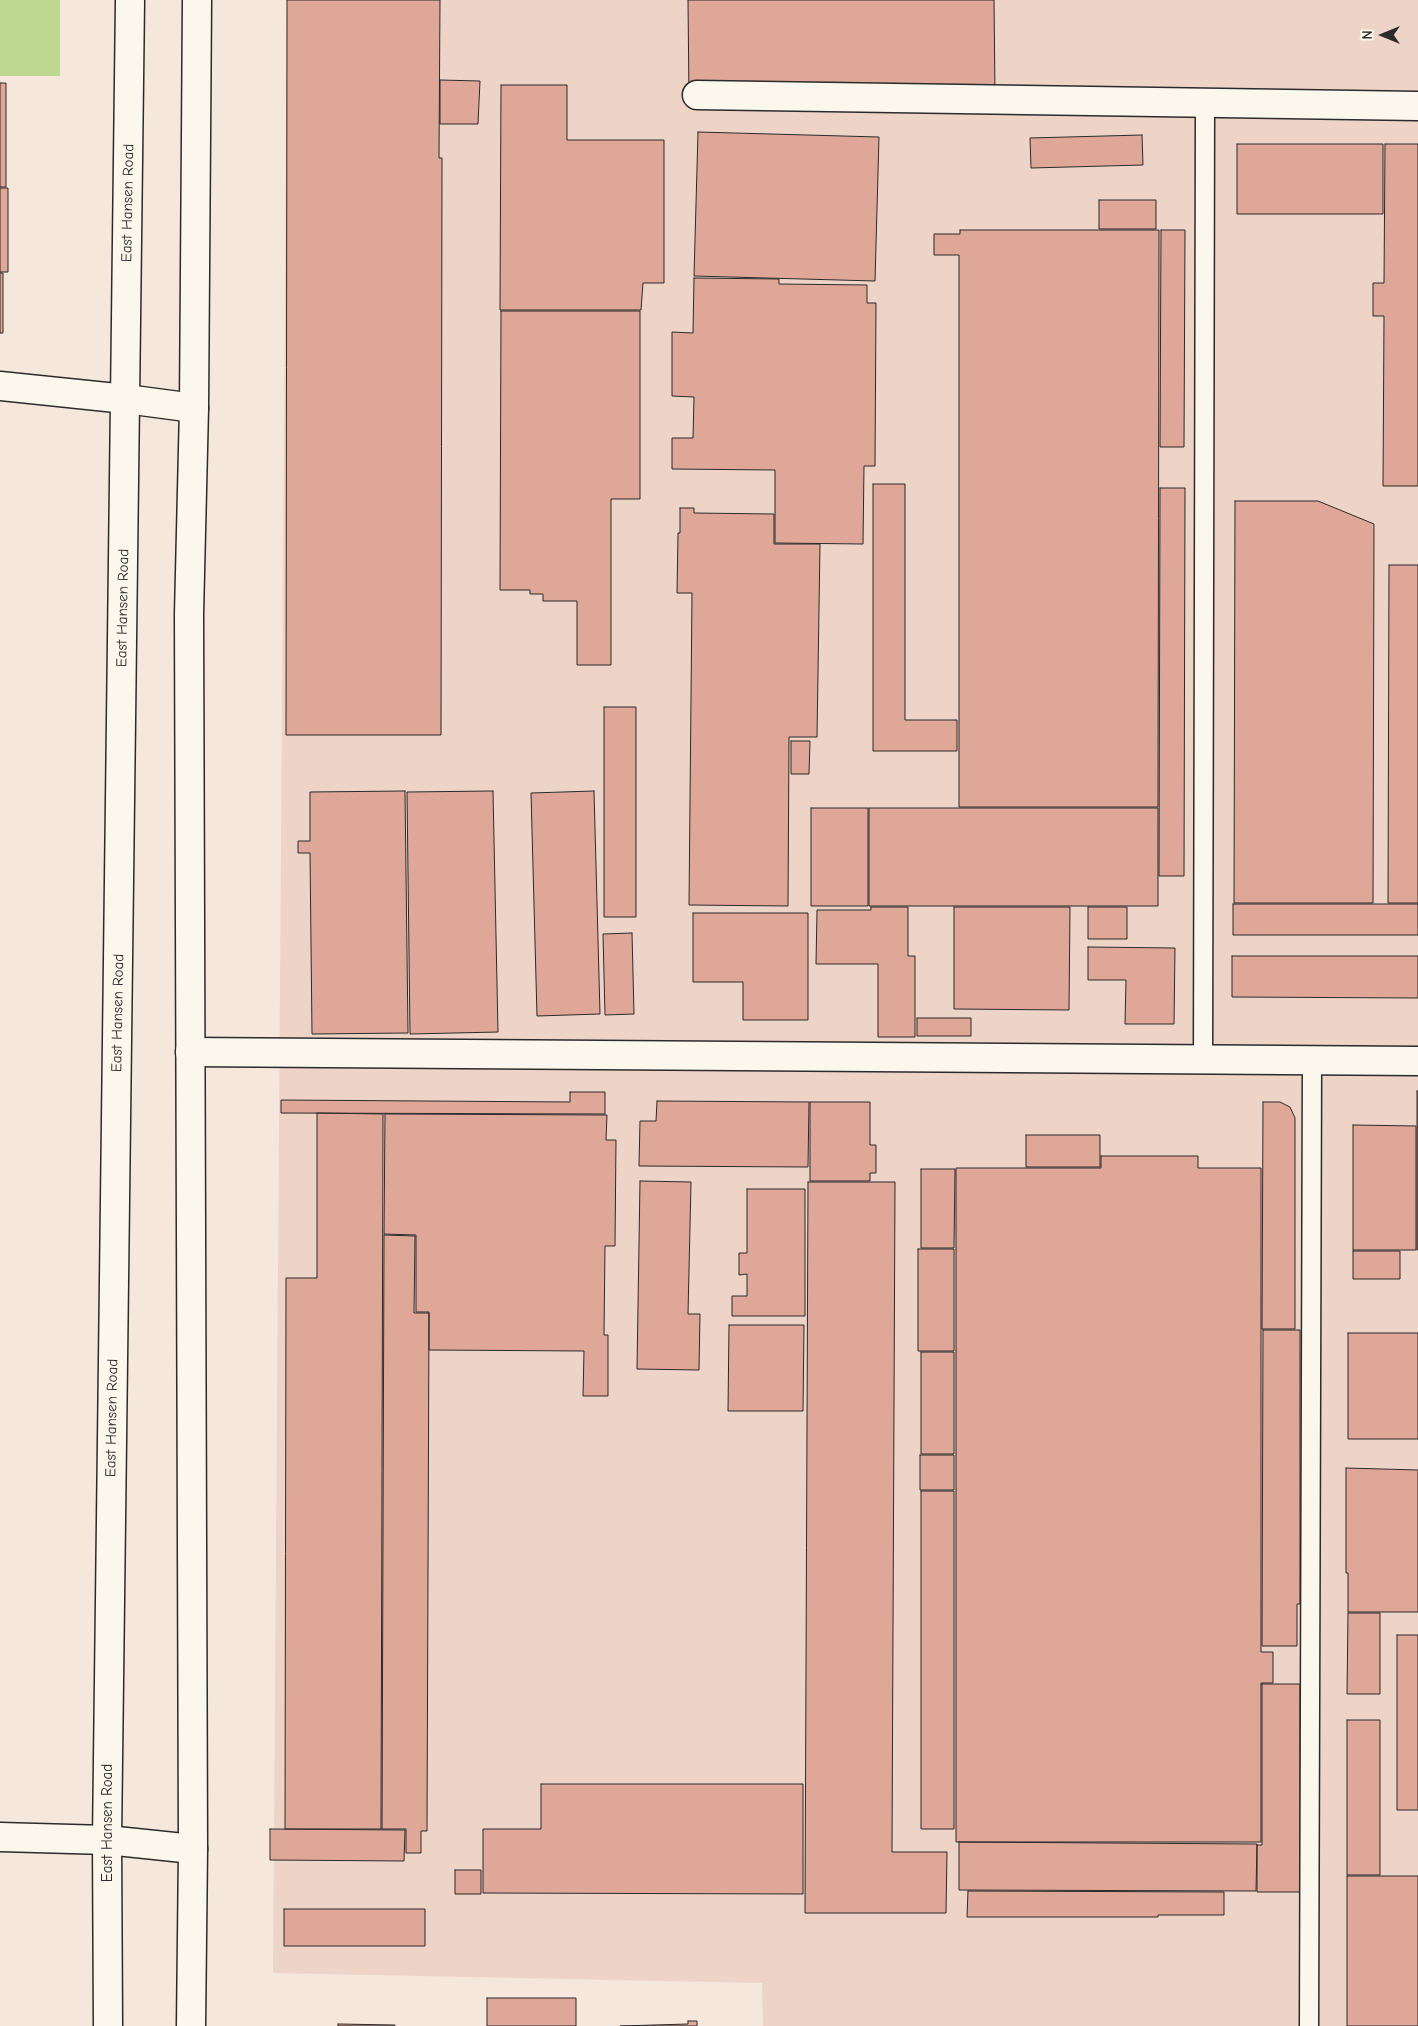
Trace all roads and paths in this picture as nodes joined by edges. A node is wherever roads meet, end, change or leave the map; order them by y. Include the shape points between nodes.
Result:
1 (130, 0) edge
2 (197, 0) edge
3 (697, 95) dead end
4 (1205, 103) junction
5 (1418, 106) edge
6 (0, 386) edge
7 (126, 399) junction
8 (194, 408) junction
9 (190, 1052) junction
10 (1204, 1060) junction
11 (1312, 1061) junction
12 (1418, 1061) edge
13 (0, 1837) edge
14 (107, 1840) junction
15 (193, 1849) junction
16 (108, 2026) edge
17 (191, 2026) edge
18 (1309, 2026) edge

1 - 7 main road, East Hansen Road
2 - 8 main road
3 - 4 main road
4 - 5 main road
4 - 10 lane
6 - 7 main road
7 - 8 main road
7 - 14 main road, East Hansen Road
8 - 9 main road via 188,614
9 - 10 main road
9 - 15 main road
10 - 11 main road
11 - 12 main road
11 - 18 lane
13 - 14 main road
14 - 15 main road
14 - 16 main road, East Hansen Road
15 - 17 main road

